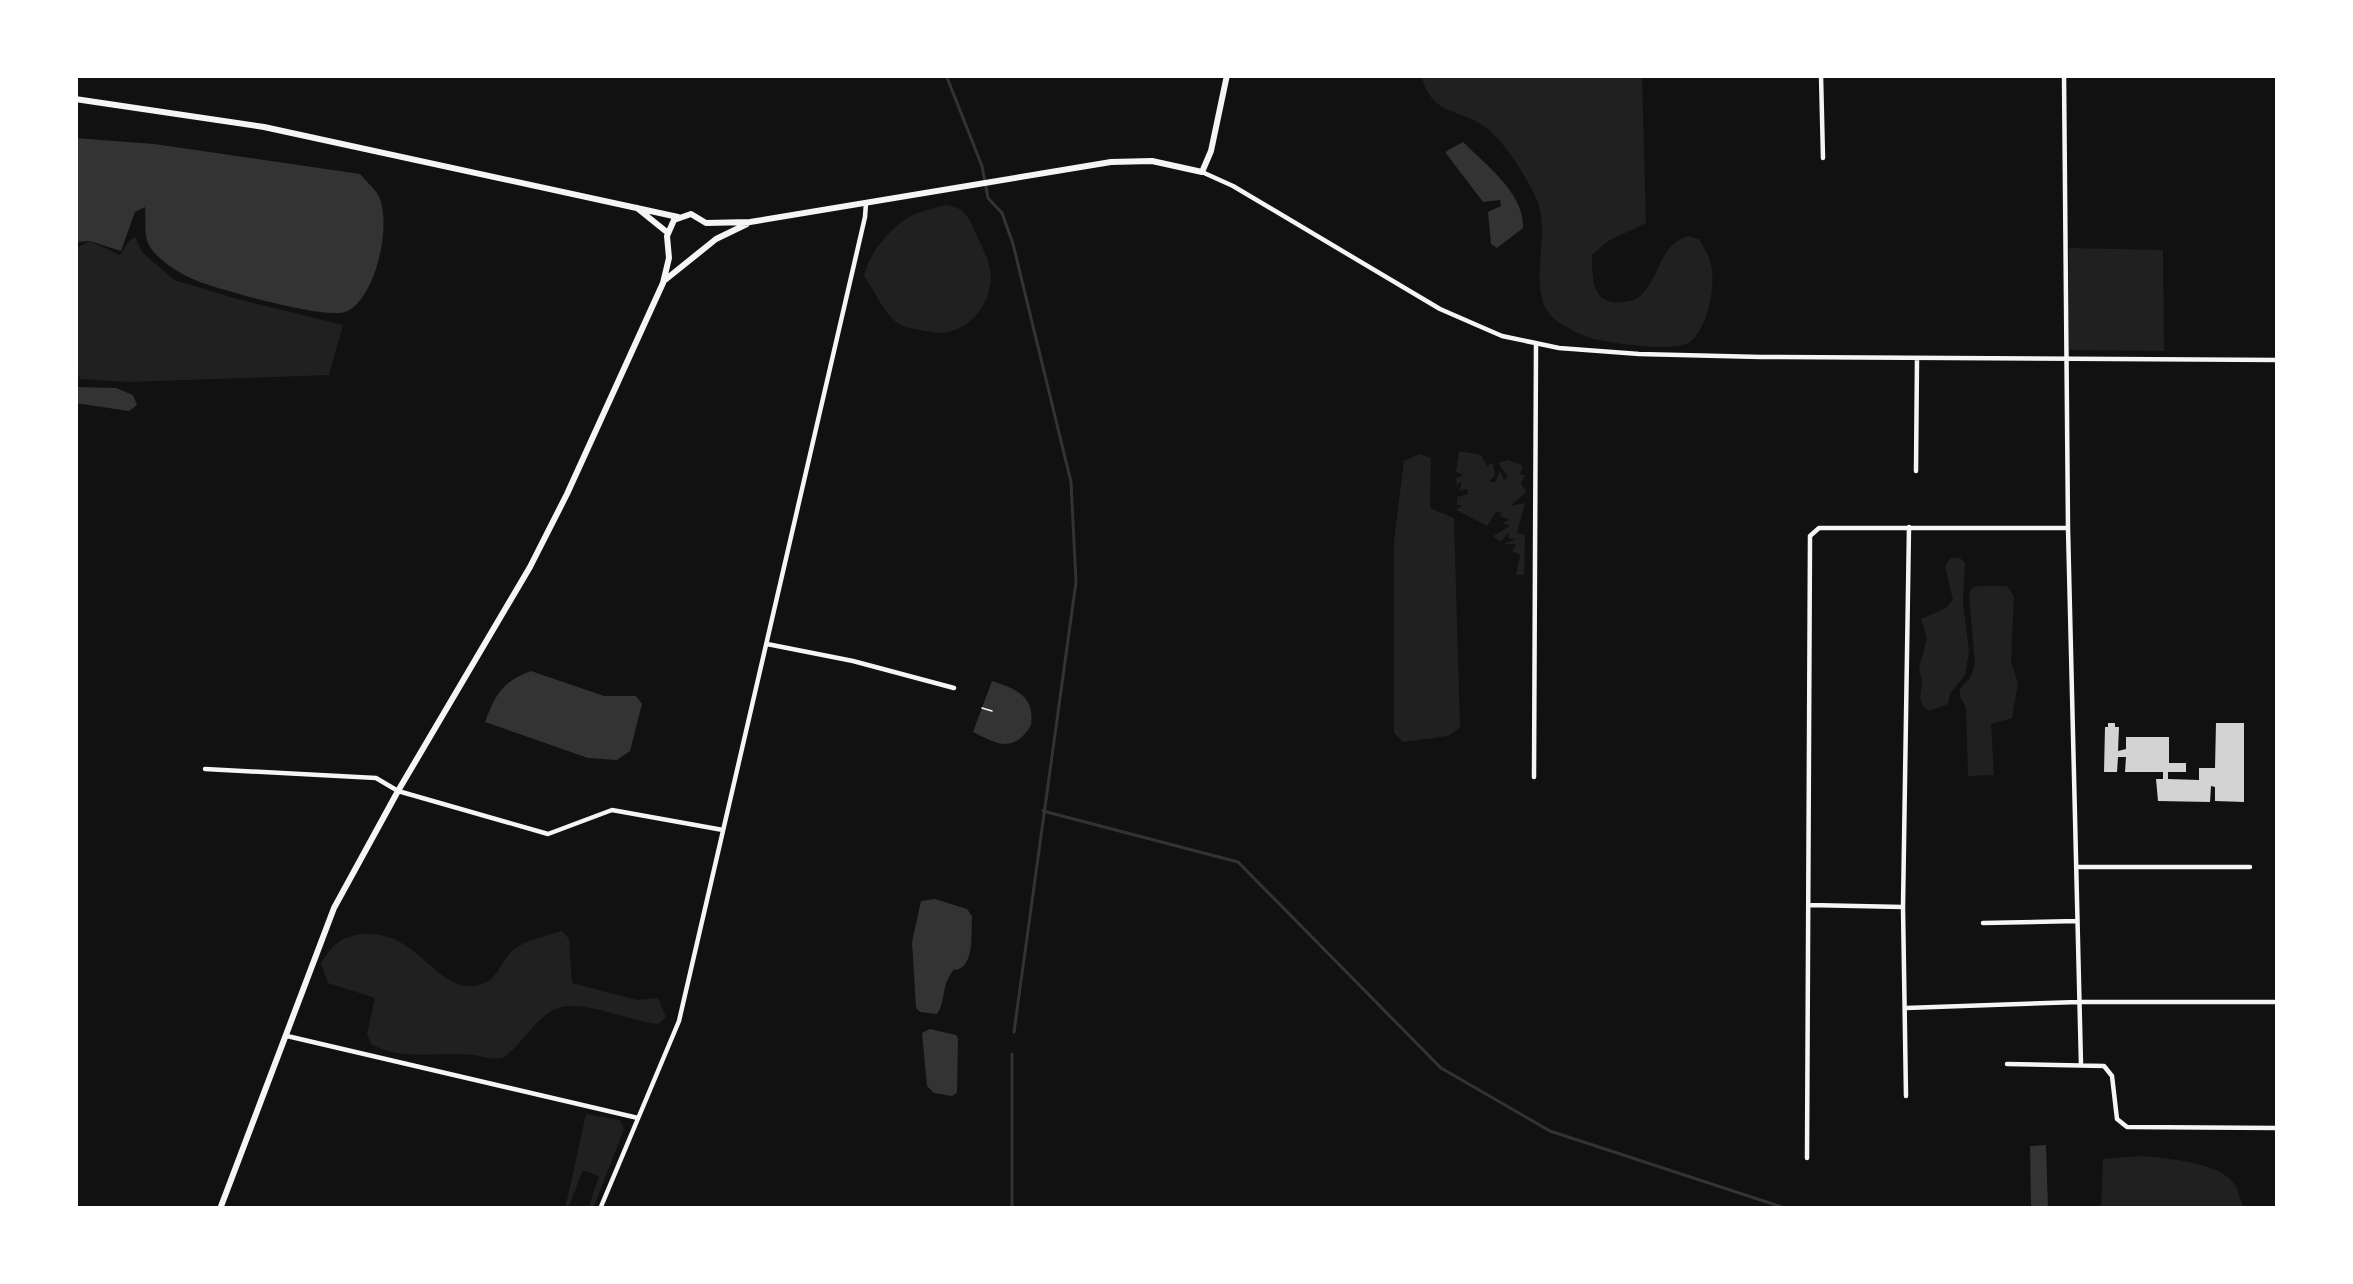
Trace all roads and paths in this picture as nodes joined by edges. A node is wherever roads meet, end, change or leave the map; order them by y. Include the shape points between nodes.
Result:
1 (1227, 75) edge
2 (1821, 75) edge
3 (2064, 75) edge
4 (75, 98) edge
5 (1823, 158) dead end
6 (1202, 172) junction
7 (866, 203) junction
8 (634, 206) junction
9 (679, 217) junction
10 (750, 222) junction
11 (706, 223) junction
12 (668, 233) junction
13 (669, 245) junction
14 (706, 248) junction
15 (692, 257) junction
16 (663, 283) junction
17 (1536, 344) junction
18 (1917, 358) junction
19 (2066, 358) junction
20 (2278, 360) edge
21 (1916, 471) dead end
22 (1909, 527) junction
23 (2068, 528) junction
24 (764, 644) junction
25 (954, 688) dead end
26 (982, 708) dead end
27 (992, 711) dead end
28 (205, 769) dead end
29 (1534, 777) dead end
30 (398, 790) junction
31 (723, 830) junction
32 (2075, 867) junction
33 (2251, 868) dead end
34 (1808, 905) junction
35 (1903, 908) junction
36 (2077, 921) junction
37 (1984, 922) dead end
38 (2078, 1002) junction
39 (2278, 1002) edge
40 (1906, 1008) junction
41 (286, 1036) junction
42 (2006, 1064) dead end
43 (2081, 1065) junction
44 (1906, 1096) dead end
45 (638, 1118) junction
46 (2278, 1128) edge
47 (1807, 1158) dead end
48 (220, 1209) edge
49 (600, 1209) edge

1 - 6 street
2 - 5 street
3 - 19 street
4 - 8 street via 264,127
6 - 7 street via 1132,160
6 - 17 street via 1439,309
7 - 10 street
7 - 24 street
8 - 9 street
8 - 12 street
9 - 11 street
9 - 12 street
10 - 11 street
10 - 14 street
11 - 14 street
12 - 13 street
13 - 15 street
13 - 16 street
14 - 15 street
15 - 16 street
16 - 30 street via 530,567
17 - 18 street via 1639,354
17 - 29 street
18 - 19 street
18 - 21 street
19 - 20 street
19 - 23 street
22 - 23 street
22 - 34 street via 1819,528 1810,536
22 - 35 street
23 - 32 street
24 - 25 street
24 - 31 street
26 - 27 path
28 - 30 street via 376,778
30 - 31 street via 548,835 612,810
30 - 41 street via 334,908
31 - 45 street via 679,1021
32 - 33 street
32 - 36 street
34 - 35 street
34 - 47 street
35 - 40 street
36 - 37 street
36 - 38 street
38 - 39 street
38 - 40 street
38 - 43 street
40 - 44 street
41 - 45 street
41 - 48 street
42 - 43 street
43 - 46 street via 2110,1072 2117,1119 2127,1127
45 - 49 street

